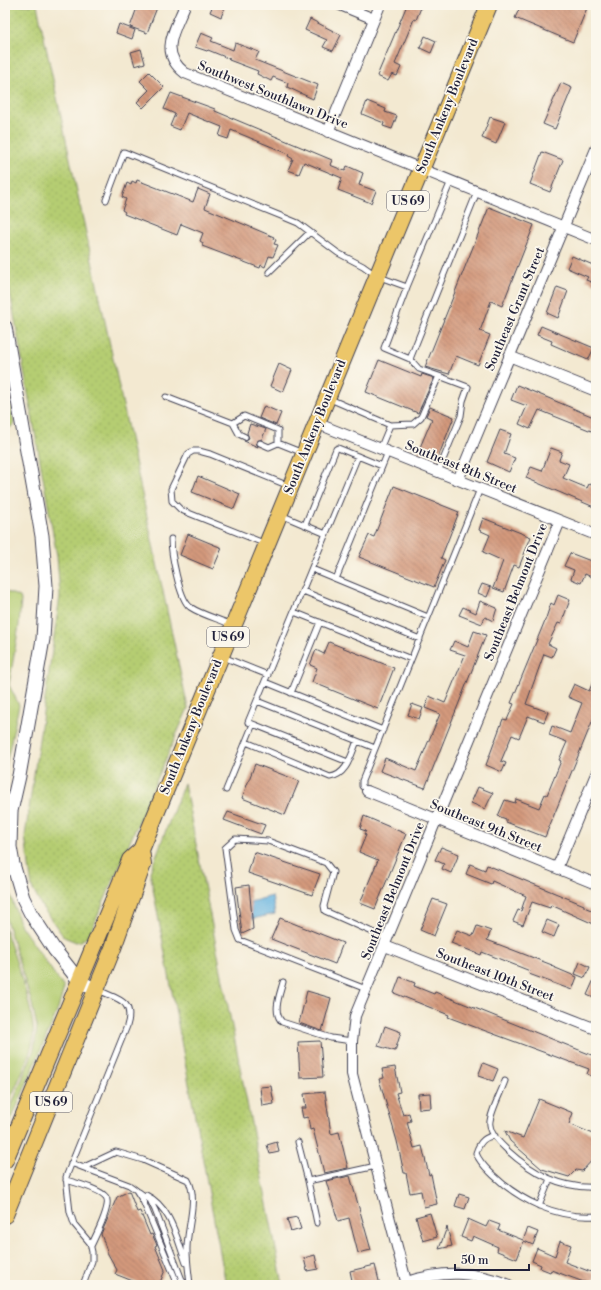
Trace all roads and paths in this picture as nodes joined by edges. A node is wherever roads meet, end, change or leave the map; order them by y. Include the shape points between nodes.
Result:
1 (185, 5) edge
2 (340, 5) edge
3 (380, 5) edge
4 (489, 5) edge
5 (374, 19) junction
6 (328, 132) junction
7 (596, 149) edge
8 (421, 169) junction
9 (451, 181) junction
10 (477, 192) junction
11 (106, 200) dead end
12 (564, 227) junction
13 (310, 232) junction
14 (596, 240) edge
15 (269, 272) dead end
16 (377, 276) junction
17 (407, 287) junction
18 (5, 327) edge
19 (509, 356) junction
20 (410, 359) junction
21 (440, 376) junction
22 (596, 391) edge
23 (166, 397) dead end
24 (327, 398) junction
25 (233, 423) junction
26 (316, 423) junction
27 (390, 425) junction
28 (245, 437) dead end
29 (260, 443) dead end
30 (278, 443) junction
31 (384, 450) junction
32 (304, 454) junction
33 (358, 456) junction
34 (382, 466) junction
35 (438, 472) junction
36 (458, 480) junction
37 (290, 486) junction
38 (480, 489) junction
39 (279, 514) junction
40 (560, 521) junction
41 (305, 525) junction
42 (326, 534) junction
43 (596, 535) edge
44 (171, 539) dead end
45 (266, 544) junction
46 (312, 569) junction
47 (336, 579) junction
48 (303, 591) junction
49 (294, 612) junction
50 (428, 617) junction
51 (320, 622) junction
52 (233, 626) junction
53 (420, 638) junction
54 (221, 656) junction
55 (411, 659) junction
56 (268, 674) junction
57 (265, 682) junction
58 (291, 693) junction
59 (257, 700) junction
60 (253, 724) junction
61 (383, 730) junction
62 (357, 741) junction
63 (246, 742) junction
64 (375, 748) junction
65 (348, 762) junction
66 (596, 774) edge
67 (226, 790) dead end
68 (367, 791) joint
69 (436, 820) junction
70 (141, 850) junction
71 (9, 862) edge
72 (557, 868) junction
73 (596, 884) edge
74 (386, 942) junction
75 (80, 982) junction
76 (283, 982) dead end
77 (366, 989) junction
78 (97, 990) junction
79 (596, 1029) edge
80 (352, 1041) junction
81 (505, 1081) dead end
82 (495, 1136) junction
83 (298, 1142) dead end
84 (5, 1160) edge
85 (71, 1163) junction
86 (376, 1166) junction
87 (84, 1168) junction
88 (550, 1179) junction
89 (66, 1180) junction
90 (308, 1181) junction
91 (596, 1187) edge
92 (136, 1190) junction
93 (539, 1206) junction
94 (5, 1215) edge
95 (596, 1216) edge
96 (317, 1223) dead end
97 (91, 1246) junction
98 (188, 1271) junction
99 (407, 1284) edge
100 (83, 1285) edge
101 (178, 1285) edge
102 (184, 1285) edge
103 (190, 1285) edge
104 (509, 1285) edge

1 - 6 street, Southwest Southlawn Drive via 170,44 172,61 177,67 185,73
2 - 5 street
3 - 5 street
4 - 8 main road, South Ankeny Boulevard / US 69
5 - 6 street
6 - 8 street, Southwest Southlawn Drive
7 - 12 street, Southeast Grant Street
8 - 9 street, Southwest Southlawn Drive
8 - 16 main road, South Ankeny Boulevard / US 69
9 - 10 street, Southwest Southlawn Drive
9 - 17 lane
10 - 12 street, Southwest Southlawn Drive
10 - 20 lane
11 - 13 lane via 124,152 298,223
12 - 14 street, Southwest Southlawn Drive
12 - 19 street, Southeast Grant Street
13 - 15 lane
13 - 16 lane via 338,253
16 - 17 lane
16 - 24 main road, South Ankeny Boulevard / US 69
17 - 20 lane via 384,348
18 - 71 street via 42,536 46,586 43,639 11,811
19 - 22 street
19 - 36 street, Southeast Grant Street
20 - 21 lane via 419,369
21 - 27 lane via 420,417 413,424
21 - 35 lane via 468,387 461,416
23 - 25 lane
24 - 26 main road, South Ankeny Boulevard / US 69
24 - 27 lane
25 - 28 lane via 239,434
25 - 30 lane via 244,416 278,430
26 - 31 street, Southeast 8th Street
26 - 32 main road, South Ankeny Boulevard / US 69
27 - 31 lane
29 - 30 lane via 270,447
30 - 32 lane
31 - 34 lane
31 - 35 street, Southeast 8th Street
32 - 37 main road, South Ankeny Boulevard / US 69
33 - 34 lane
33 - 41 lane via 336,449
33 - 42 lane
34 - 47 lane
35 - 36 street, Southeast 8th Street
36 - 38 street, Southeast 8th Street
37 - 39 main road, South Ankeny Boulevard / US 69
37 - 45 lane via 210,454 193,451 188,454 171,489 172,500 181,510
38 - 40 street, Southeast 8th Street
38 - 50 lane
39 - 41 lane
39 - 45 main road, South Ankeny Boulevard / US 69
40 - 43 street, Southeast 8th Street
40 - 69 street, Southeast Belmont Drive
41 - 42 lane
42 - 46 lane
44 - 52 lane via 184,600 189,606
45 - 52 main road, South Ankeny Boulevard / US 69
46 - 47 lane
46 - 48 lane
47 - 50 lane
48 - 49 lane
48 - 53 lane
49 - 51 lane
49 - 56 lane
50 - 53 lane
51 - 55 lane
51 - 58 lane
52 - 54 main road, South Ankeny Boulevard / US 69
53 - 55 lane
54 - 56 lane
54 - 70 main road, South Ankeny Boulevard / US 69
55 - 61 lane
56 - 57 lane
57 - 58 lane
57 - 59 lane
58 - 61 lane
59 - 60 lane via 248,722
59 - 62 lane
60 - 63 lane
60 - 65 lane
61 - 64 lane
62 - 64 lane
62 - 65 lane
63 - 65 lane via 330,777 343,772
63 - 67 lane
64 - 68 lane via 362,781 362,786
66 - 72 street
68 - 69 street, Southeast 9th Street
69 - 72 street, Southeast 9th Street
69 - 74 street, Southeast Belmont Drive
70 - 75 main road, South Ankeny Boulevard / US 69 via 130,860
70 - 78 main road, South Ankeny Boulevard / US 69 via 143,864
71 - 75 street via 31,914
72 - 73 street, Southeast 9th Street
74 - 77 street, Southeast Belmont Drive
74 - 77 lane via 325,911 333,872 326,863 268,841 234,839 225,848 236,930 240,940
74 - 79 street, Southeast 10th Street
75 - 78 street
75 - 84 main road, South Ankeny Boulevard / US 69
76 - 80 lane via 277,1010 282,1022 331,1038
77 - 80 street, Southeast Belmont Drive via 355,1016
78 - 85 lane via 127,1005 130,1018
78 - 94 main road, South Ankeny Boulevard / US 69
80 - 86 street, Southeast Belmont Drive via 352,1074
81 - 82 lane via 490,1122
82 - 88 lane via 522,1163
82 - 93 lane via 482,1140 477,1156 504,1186
83 - 90 lane
85 - 87 lane
85 - 89 lane
86 - 90 lane
86 - 99 street, Southeast Belmont Drive
87 - 92 lane
87 - 98 lane via 116,1152 143,1160 188,1180 192,1186 186,1250
88 - 91 lane via 570,1185
88 - 93 lane
89 - 97 lane via 74,1224
89 - 97 lane via 107,1197 106,1212
90 - 96 lane
92 - 98 lane via 155,1199 165,1211
92 - 101 lane
92 - 102 lane via 150,1200
93 - 95 lane via 574,1215
97 - 100 lane via 92,1261
98 - 103 lane
99 - 104 street via 427,1277 465,1273

